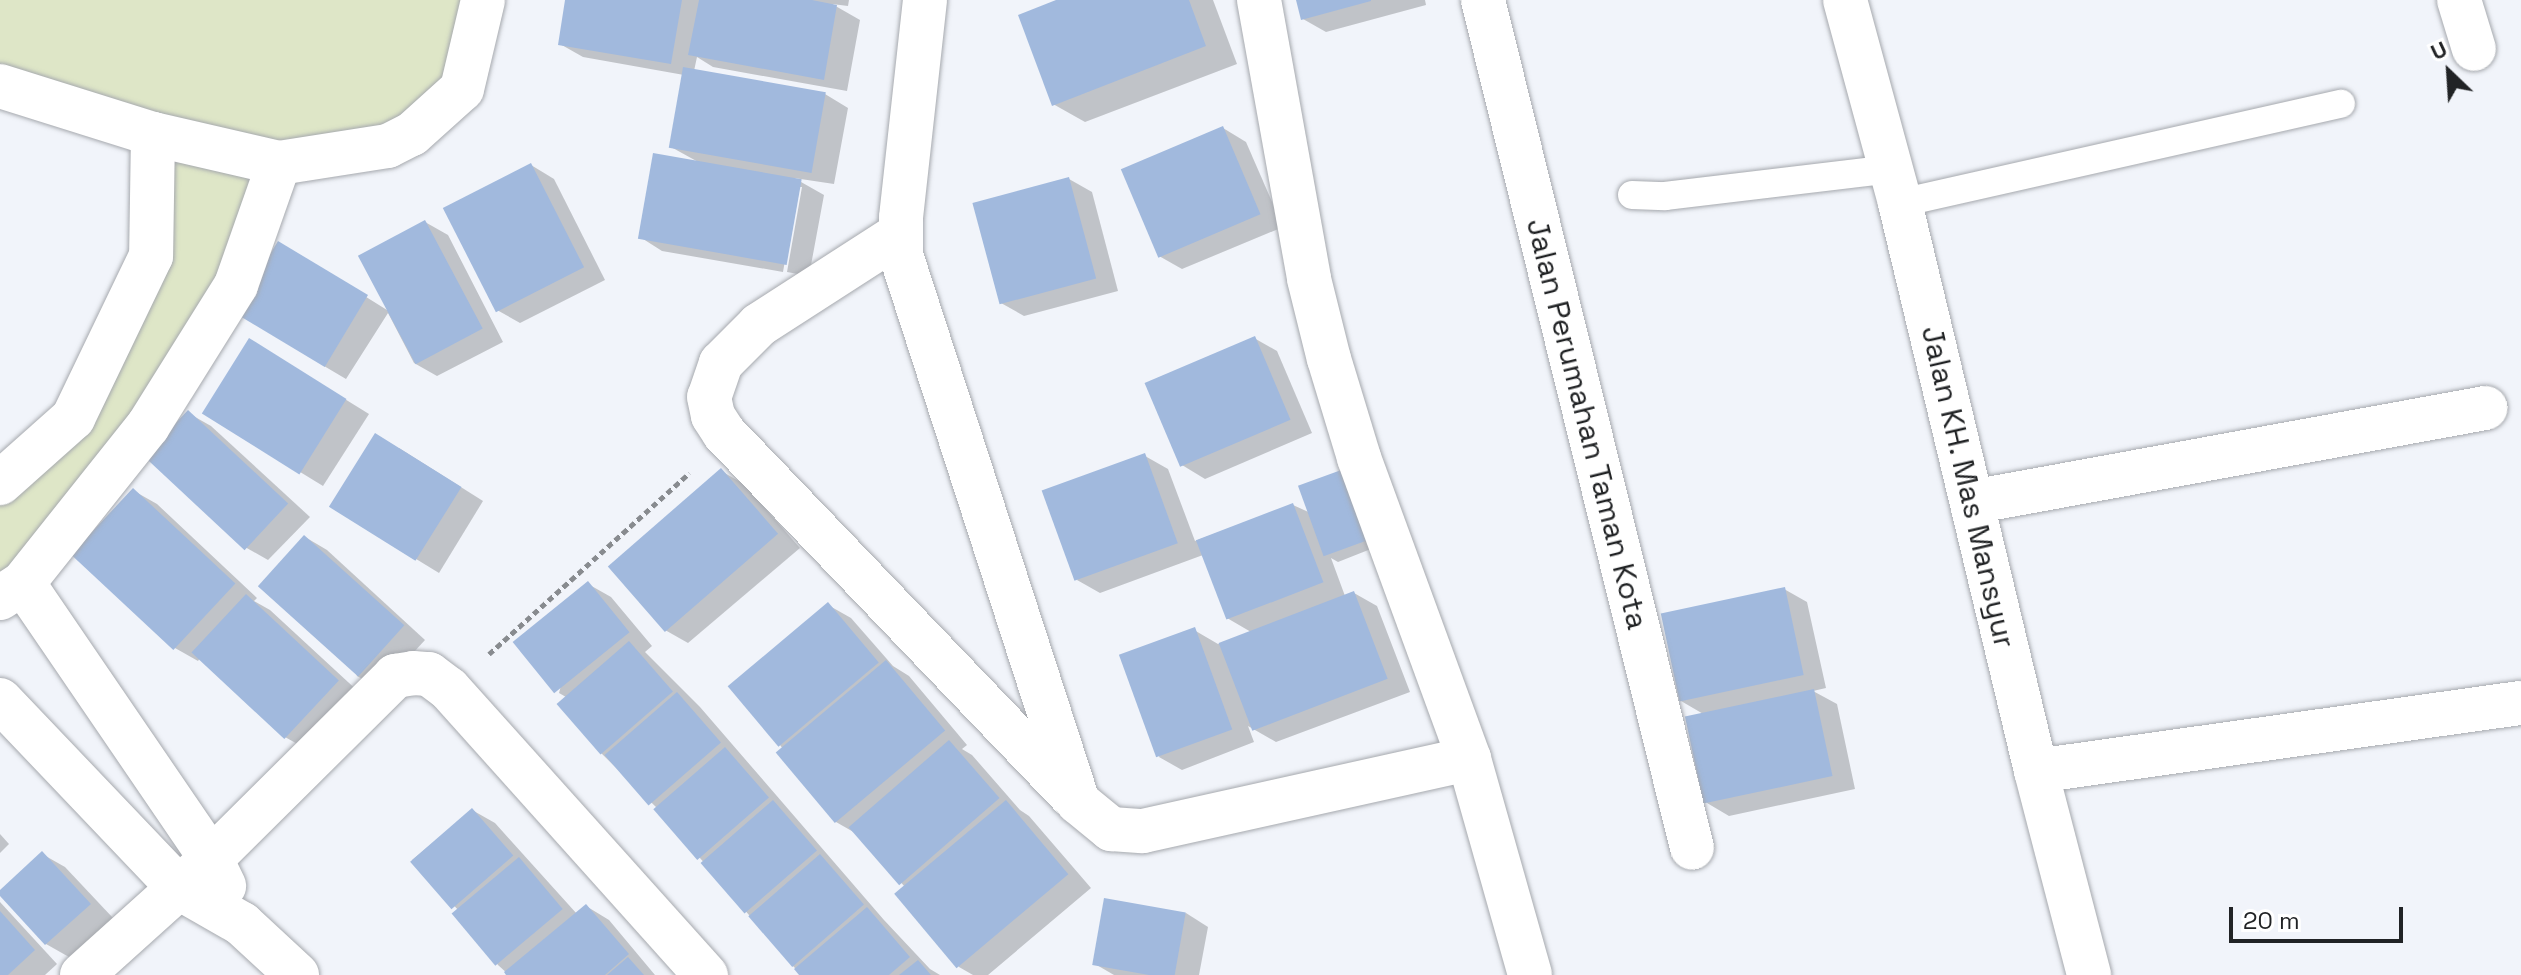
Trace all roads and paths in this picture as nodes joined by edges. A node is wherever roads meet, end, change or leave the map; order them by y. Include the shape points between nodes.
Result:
1 (483, 0) edge
2 (925, 0) edge
3 (1259, 0) edge
4 (1483, 0) edge
5 (1845, 0) edge
6 (2459, 0) edge
7 (2474, 49) dead end
8 (0, 86) edge
9 (2341, 104) dead end
10 (153, 134) junction
11 (279, 163) junction
12 (1895, 186) junction
13 (1632, 195) dead end
14 (900, 234) junction
15 (2485, 408) dead end
16 (728, 437) junction
17 (0, 483) edge
18 (1972, 502) junction
19 (12, 591) edge
20 (449, 689) junction
21 (0, 700) edge
22 (2521, 703) edge
23 (1469, 759) junction
24 (2036, 771) junction
25 (1078, 802) junction
26 (1692, 848) dead end
27 (211, 859) junction
28 (179, 888) junction
29 (242, 924) junction
30 (82, 975) edge
31 (297, 975) edge
32 (706, 975) edge
33 (1530, 975) edge
34 (2089, 975) edge

1 - 11 street via 462,89 412,134 369,150
2 - 14 street
3 - 23 street via 1309,279 1329,359 1359,458
4 - 26 street, Jalan Perumahan Taman Kota
5 - 12 street, Jalan KH. Mas Mansyur
6 - 7 street
8 - 10 street
9 - 12 lane
10 - 11 street
10 - 17 street via 151,256 73,418
11 - 19 street via 236,285 148,426
12 - 13 lane
12 - 18 street, Jalan KH. Mas Mansyur
14 - 16 street via 759,325 721,363 709,397 713,416
14 - 25 street via 909,287
15 - 18 street
16 - 20 path
16 - 25 street
18 - 24 street, Jalan KH. Mas Mansyur
19 - 27 street
20 - 27 street via 429,674 395,676
20 - 32 street
21 - 28 street
22 - 24 street
23 - 25 street via 1143,831 1111,829
23 - 33 street
24 - 34 street, Jalan KH. Mas Mansyur
27 - 28 street
27 - 29 street
28 - 29 street
28 - 30 street
29 - 31 street

